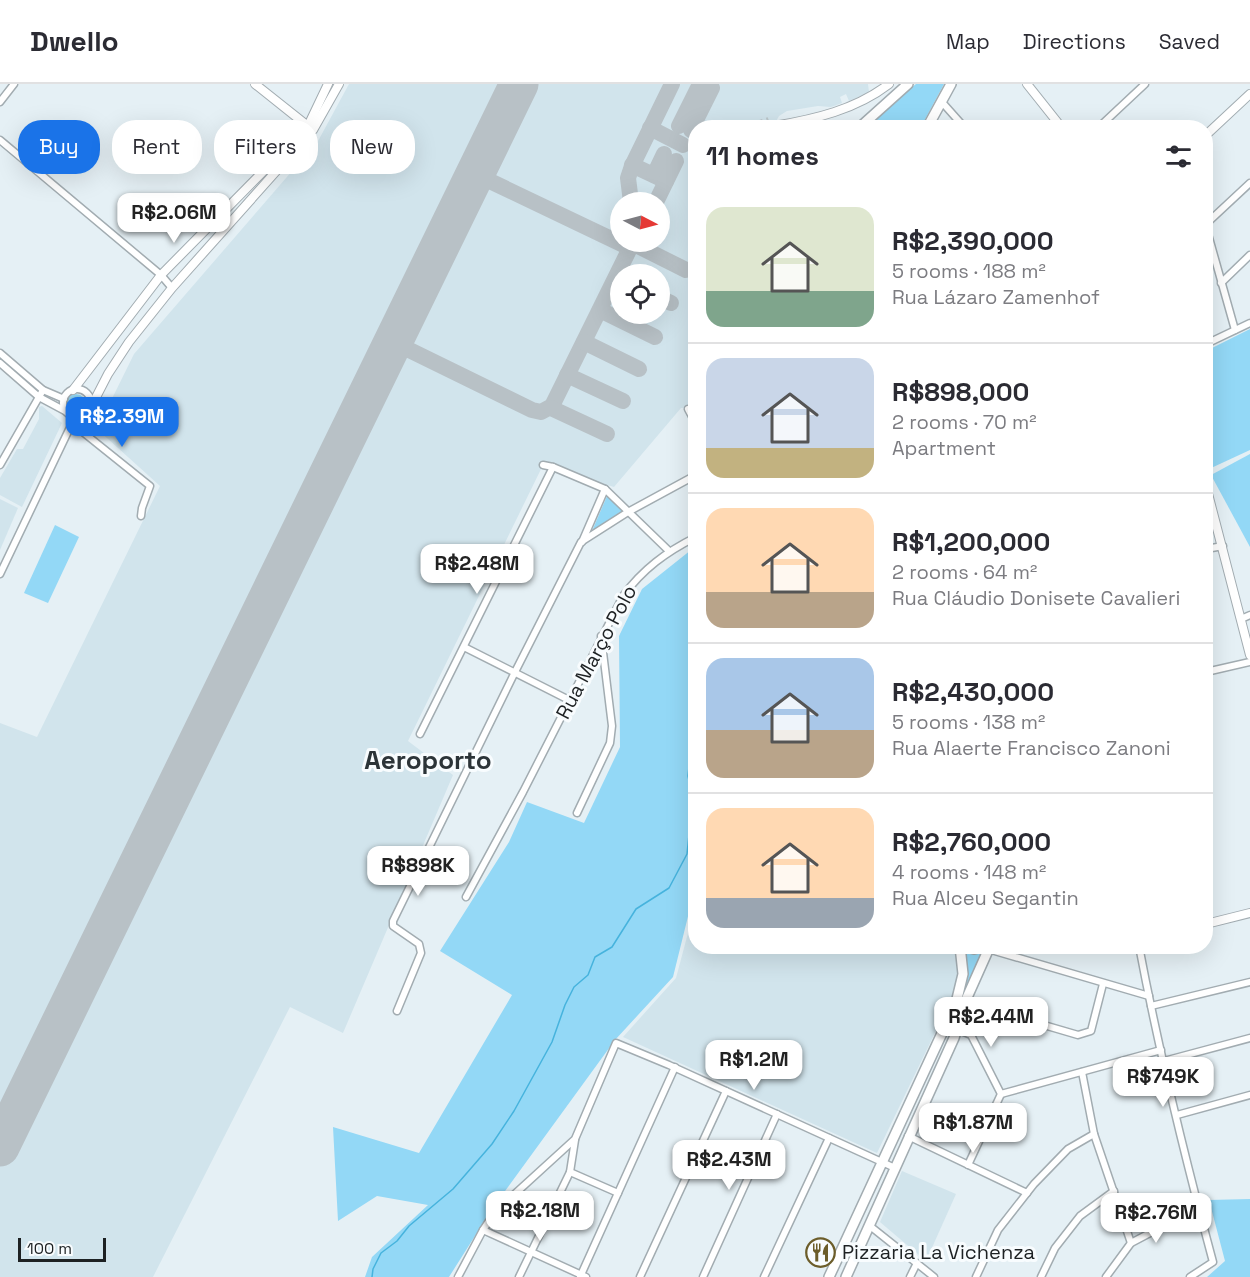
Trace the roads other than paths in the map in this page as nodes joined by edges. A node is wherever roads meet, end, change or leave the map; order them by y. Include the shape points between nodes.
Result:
1 (14, 84) edge
2 (255, 84) edge
3 (328, 84) edge
4 (339, 84) edge
5 (889, 84) edge
6 (908, 84) edge
7 (951, 84) edge
8 (1028, 84) edge
9 (1145, 84) edge
10 (1250, 94) edge
11 (941, 101) junction
12 (0, 102) edge
13 (300, 120) edge
14 (313, 120) edge
15 (315, 120) edge
16 (797, 120) edge
17 (868, 120) edge
18 (931, 120) edge
19 (957, 120) edge
20 (1056, 120) edge
21 (1107, 120) edge
22 (1213, 128) edge
23 (0, 140) edge
24 (263, 174) edge
25 (270, 174) edge
26 (1250, 183) edge
27 (1213, 218) edge
28 (1213, 252) edge
29 (1250, 255) edge
30 (161, 275) junction
31 (1221, 282) junction
32 (172, 288) junction
33 (1250, 323) edge
34 (1235, 330) junction
35 (1213, 341) edge
36 (0, 353) edge
37 (0, 363) edge
38 (73, 390) junction
39 (41, 393) junction
40 (64, 399) junction
41 (91, 407) junction
42 (67, 412) junction
43 (77, 417) junction
44 (0, 465) edge
45 (543, 465) dead end
46 (553, 466) junction
47 (688, 479) edge
48 (605, 489) junction
49 (628, 512) junction
50 (1213, 512) edge
51 (141, 516) dead end
52 (688, 541) edge
53 (581, 542) junction
54 (1223, 546) junction
55 (1213, 548) edge
56 (669, 551) junction
57 (0, 574) edge
58 (1250, 615) edge
59 (1241, 619) junction
60 (601, 635) junction
61 (464, 647) junction
62 (1250, 655) edge
63 (1250, 662) edge
64 (1213, 668) edge
65 (515, 672) junction
66 (569, 700) junction
67 (420, 734) dead end
68 (577, 813) dead end
69 (466, 897) dead end
70 (1250, 913) edge
71 (1213, 922) edge
72 (962, 954) edge
73 (985, 954) edge
74 (1006, 954) edge
75 (1141, 954) edge
76 (1250, 982) edge
77 (1103, 984) junction
78 (1149, 996) junction
79 (965, 1002) junction
80 (1151, 1006) junction
81 (397, 1011) dead end
82 (942, 1030) junction
83 (955, 1033) junction
84 (1250, 1038) edge
85 (1161, 1050) junction
86 (1164, 1061) junction
87 (675, 1067) junction
88 (1082, 1072) junction
89 (726, 1091) junction
90 (1001, 1094) junction
91 (1250, 1095) edge
92 (777, 1114) junction
93 (1177, 1116) junction
94 (1094, 1134) junction
95 (908, 1136) junction
96 (829, 1138) junction
97 (575, 1139) junction
98 (882, 1162) junction
99 (968, 1165) junction
100 (895, 1168) junction
101 (570, 1172) junction
102 (1114, 1191) junction
103 (618, 1193) junction
104 (1027, 1193) junction
105 (1197, 1202) junction
106 (870, 1226) junction
107 (483, 1230) junction
108 (1131, 1243) junction
109 (531, 1251) junction
110 (916, 1263) junction
111 (582, 1276) edge
112 (458, 1277) edge
113 (519, 1277) edge
114 (640, 1277) edge
115 (703, 1277) edge
116 (764, 1277) edge
117 (829, 1277) edge
118 (846, 1277) edge
119 (910, 1277) edge
120 (934, 1277) edge
121 (975, 1277) edge
122 (1041, 1277) edge
123 (1106, 1277) edge
124 (1190, 1277) edge

1 - 12 street
2 - 13 street
3 - 14 street
4 - 15 street
5 - 16 street via 863,102 822,117
6 - 17 main road
7 - 11 main road
8 - 20 street
9 - 21 street
10 - 22 street
11 - 18 main road
11 - 19 street
23 - 30 street
24 - 30 street
25 - 32 street
26 - 27 street
28 - 31 street
29 - 31 street
30 - 32 street
30 - 38 street
31 - 34 street
32 - 41 street via 129,342
33 - 34 street
34 - 35 street
36 - 39 street
37 - 39 street
38 - 40 street
38 - 41 street via 85,392
39 - 40 street
39 - 42 street
39 - 44 street
40 - 42 street
41 - 43 street via 87,414
42 - 43 street
43 - 51 street via 79,429 150,486
43 - 57 street
45 - 46 street
46 - 48 street
46 - 61 street
47 - 49 street
48 - 49 street
48 - 53 street
49 - 53 street
49 - 56 street
50 - 54 street
52 - 56 street, Rua Março Polo
53 - 65 street
54 - 55 street
54 - 59 street
56 - 60 street, Rua Março Polo via 639,575 622,596
58 - 59 street
59 - 62 street
60 - 66 street, Rua Março Polo
60 - 68 street via 612,726 610,743
61 - 65 street
61 - 67 street
63 - 64 street
65 - 66 street
65 - 81 street via 393,921 393,926 422,948
66 - 69 street, Rua Março Polo
70 - 71 street
72 - 82 main road via 962,986
73 - 79 main road
74 - 77 street
75 - 78 street
76 - 80 street
77 - 78 street
77 - 79 street via 1091,1031 1078,1035
78 - 80 street
79 - 83 main road
80 - 85 street
82 - 83 main road
82 - 98 main road
83 - 90 street via 971,1035
83 - 95 main road
84 - 86 street
85 - 86 street
85 - 88 street
86 - 93 street
87 - 89 street
87 - 97 street via 616,1043
87 - 103 street
88 - 90 street
88 - 94 street
89 - 92 street
89 - 114 street
90 - 99 street
91 - 93 street
92 - 96 street
92 - 115 street
93 - 105 street
94 - 102 street
94 - 104 street via 1068,1149
95 - 99 street
95 - 100 main road
96 - 98 street
96 - 116 street
97 - 101 street
97 - 107 street via 495,1212
98 - 100 street
98 - 117 main road
99 - 104 street
100 - 106 main road
101 - 103 street
101 - 109 street
102 - 108 street
102 - 122 street via 1080,1216 1055,1248
103 - 111 street
104 - 121 street via 998,1230
105 - 108 street
105 - 124 street via 1213,1262
106 - 110 street
106 - 118 main road
107 - 109 street
107 - 112 street
108 - 123 street
109 - 111 street
109 - 113 street
110 - 119 street
110 - 120 street

